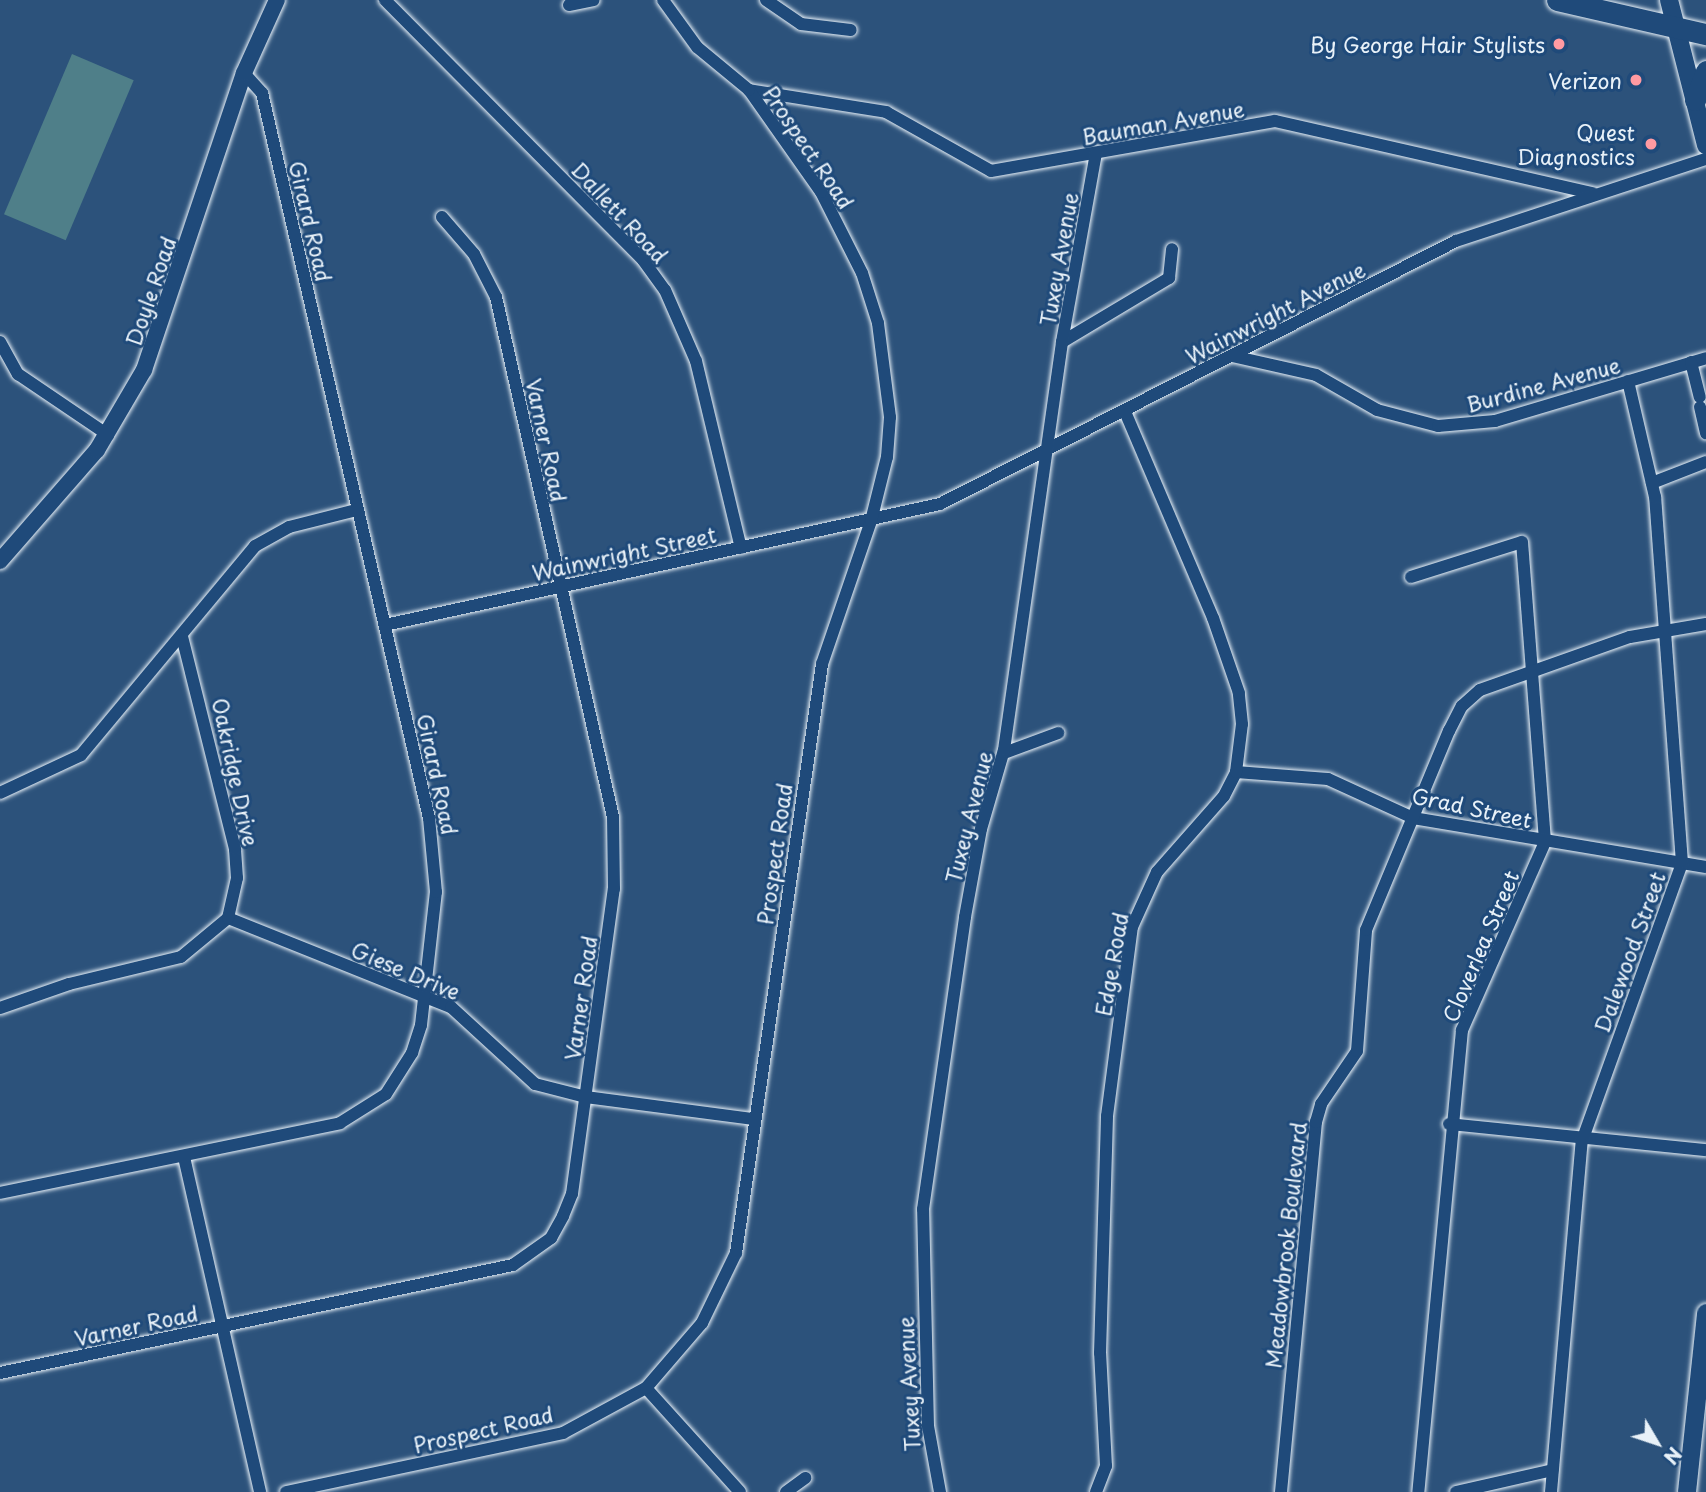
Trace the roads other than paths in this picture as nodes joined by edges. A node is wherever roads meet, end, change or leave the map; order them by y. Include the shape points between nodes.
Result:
1 (277, 0) edge
2 (385, 0) edge
3 (594, 0) edge
4 (663, 0) edge
5 (766, 0) edge
6 (1557, 0) edge
7 (1669, 0) edge
8 (569, 5) dead end
9 (1677, 28) junction
10 (850, 30) dead end
11 (1706, 34) edge
12 (1706, 71) edge
13 (244, 73) junction
14 (749, 90) junction
15 (1695, 100) junction
16 (1706, 145) edge
17 (1096, 153) junction
18 (1706, 159) edge
19 (1594, 193) junction
20 (442, 217) dead end
21 (1172, 249) dead end
22 (0, 342) edge
23 (1062, 342) junction
24 (1232, 356) junction
25 (1706, 358) edge
26 (1691, 362) junction
27 (1628, 381) junction
28 (1125, 412) junction
29 (1706, 433) edge
30 (108, 435) junction
31 (1046, 455) junction
32 (1706, 462) edge
33 (1652, 483) junction
34 (356, 510) junction
35 (871, 521) junction
36 (741, 548) junction
37 (0, 561) edge
38 (1411, 577) dead end
39 (559, 587) junction
40 (1706, 624) edge
41 (386, 625) junction
42 (1664, 628) junction
43 (182, 636) junction
44 (1532, 672) junction
45 (1058, 733) dead end
46 (1004, 753) junction
47 (1237, 772) junction
48 (0, 793) edge
49 (1413, 818) junction
50 (1545, 842) junction
51 (1682, 863) junction
52 (1706, 867) edge
53 (228, 918) junction
54 (425, 995) junction
55 (0, 1008) edge
56 (586, 1097) junction
57 (754, 1119) junction
58 (1449, 1124) junction
59 (1582, 1142) junction
60 (1706, 1150) edge
61 (184, 1157) junction
62 (0, 1193) edge
63 (1706, 1313) edge
64 (222, 1326) junction
65 (0, 1373) edge
66 (646, 1388) junction
67 (1553, 1470) junction
68 (805, 1478) dead end
69 (260, 1492) edge
70 (286, 1492) edge
71 (740, 1492) edge
72 (786, 1492) edge
73 (940, 1492) edge
74 (1096, 1492) edge
75 (1281, 1492) edge
76 (1418, 1492) edge
77 (1456, 1492) edge
78 (1551, 1492) edge
79 (1687, 1492) edge

1 - 13 street, Doyle Road
2 - 36 street, Dallett Road via 643,260 665,290 696,361
3 - 8 street
4 - 14 street, Prospect Road via 697,47
5 - 10 street via 802,24
6 - 9 highway
7 - 9 main road
9 - 11 highway
9 - 15 main road
12 - 15 highway
13 - 30 street, Doyle Road via 156,338
13 - 34 street, Girard Road via 262,93
14 - 17 street, Bauman Avenue via 886,112 991,171
14 - 35 street, Prospect Road via 821,192 862,273 878,323 890,417 887,457
15 - 16 main road
17 - 19 street, Bauman Avenue via 1293,122
17 - 23 street, Tuxey Avenue
18 - 19 street, Wainwright Avenue
19 - 24 street, Wainwright Avenue via 1456,241
20 - 39 street, Varner Road via 474,254 496,298
21 - 23 street via 1169,278
22 - 30 street via 18,374
23 - 31 street, Tuxey Avenue
24 - 27 street, Burdine Avenue via 1316,375 1377,410 1438,426 1494,421
24 - 28 street, Wainwright Avenue
25 - 26 street, Burdine Avenue
26 - 27 street, Burdine Avenue
26 - 29 street
27 - 33 street, Dalewood Street
28 - 31 street, Wainwright Avenue
28 - 47 street via 1239,693
30 - 37 street, Doyle Road
31 - 35 street, Wainwright Avenue via 940,504
31 - 46 street, Tuxey Avenue
32 - 33 street
33 - 42 street, Dalewood Street
34 - 41 street, Girard Road
34 - 43 street via 270,535
35 - 36 street, Wainwright Street
35 - 57 street, Prospect Road via 822,664
36 - 39 street, Wainwright Street
38 - 44 street, Cloverlea Street via 1522,542
39 - 41 street, Wainwright Street
39 - 56 street, Varner Road via 612,817 615,852
40 - 42 street, Meadowbrook Boulevard
41 - 54 street, Girard Road via 434,856
42 - 44 street, Meadowbrook Boulevard
42 - 51 street, Dalewood Street
43 - 48 street via 81,755
43 - 53 street, Oakridge Drive via 235,849 237,878
44 - 49 street, Meadowbrook Boulevard via 1480,690 1462,706
44 - 50 street, Cloverlea Street
45 - 46 street
46 - 73 street, Tuxey Avenue via 975,856 923,1209 928,1426
47 - 49 street, Grad Street via 1328,779
47 - 74 street, Edge Road via 1207,820 1157,872 1132,927 1107,1116 1100,1353 1106,1466
49 - 50 street, Grad Street
49 - 75 street, Meadowbrook Boulevard via 1366,930 1357,1051 1321,1104 1315,1122
50 - 51 street, Grad Street
50 - 58 street, Cloverlea Street via 1462,1030
51 - 52 street, Grad Street
51 - 59 street, Dalewood Street
53 - 54 street, Giese Drive
53 - 55 street via 181,957 69,984
54 - 56 street, Giese Drive via 470,1021 515,1071 534,1084
54 - 61 street, Girard Road via 412,1053 386,1094 366,1112 310,1132
56 - 57 street, Giese Drive
56 - 64 street, Varner Road via 572,1194 551,1238 534,1253 488,1272
57 - 66 street, Prospect Road via 736,1253 702,1323
58 - 59 street
58 - 76 street, Cloverlea Street
59 - 60 street
59 - 67 street, Dalewood Street
61 - 62 street, Girard Road
61 - 64 street
63 - 79 main road
64 - 65 street, Varner Road
64 - 69 street
66 - 70 street, Prospect Road via 563,1433
66 - 71 street
67 - 77 street
67 - 78 street, Dalewood Street
68 - 72 street

